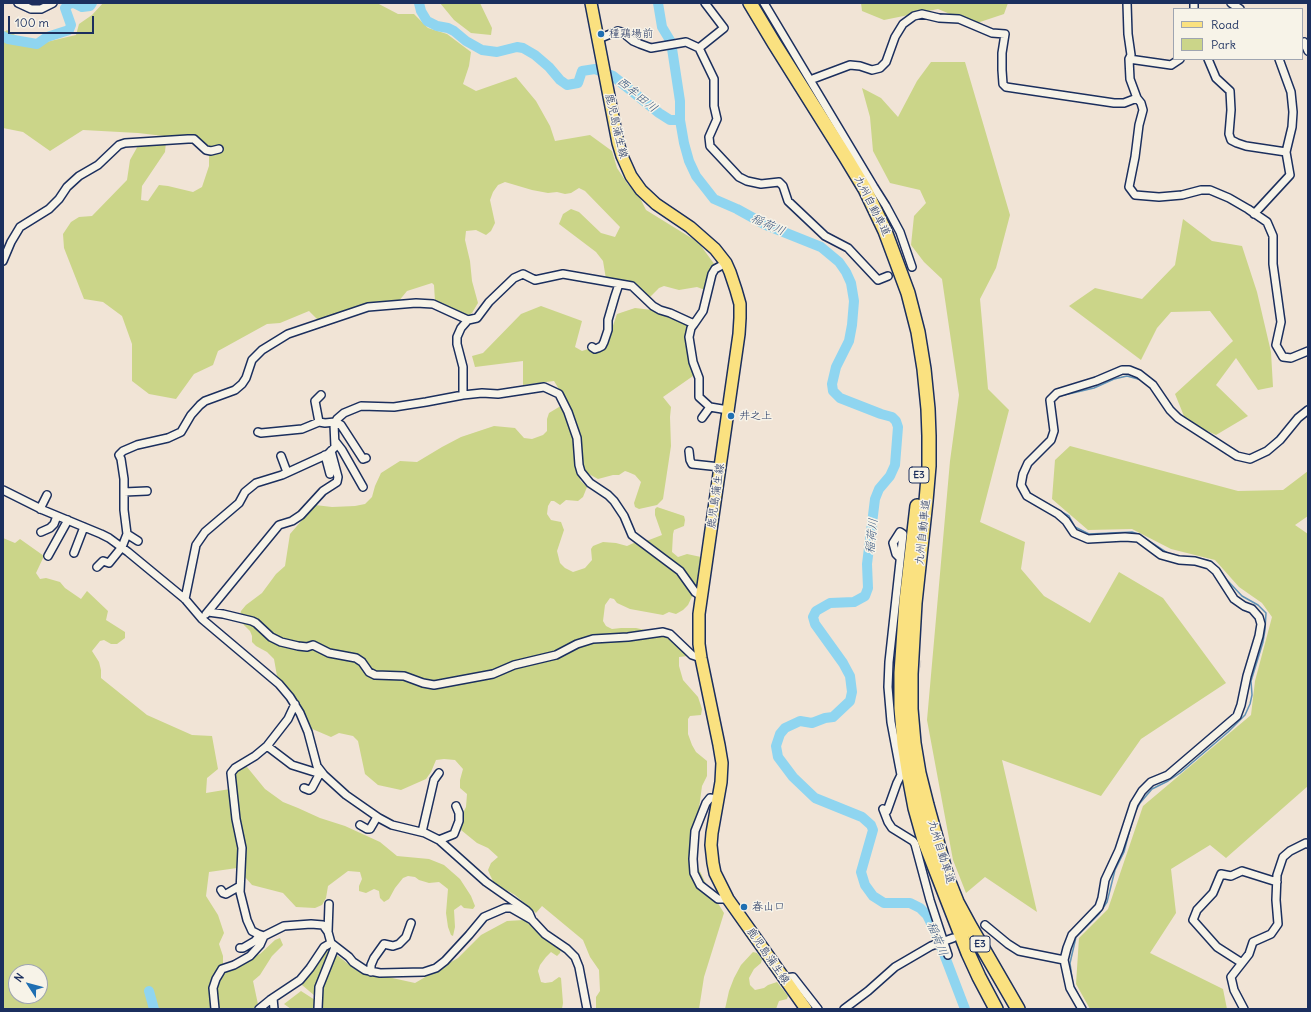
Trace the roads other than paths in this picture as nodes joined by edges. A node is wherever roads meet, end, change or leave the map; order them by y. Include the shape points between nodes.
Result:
1 (18, 3) edge
2 (53, 3) edge
3 (591, 3) edge
4 (706, 3) edge
5 (741, 3) edge
6 (750, 3) edge
7 (764, 3) edge
8 (1126, 3) edge
9 (598, 39) junction
10 (1305, 43) edge
11 (699, 48) junction
12 (1308, 51) edge
13 (1130, 59) junction
14 (1178, 60) edge
15 (1208, 60) edge
16 (1279, 60) edge
17 (810, 80) junction
18 (1137, 98) junction
19 (218, 149) dead end
20 (1286, 152) junction
21 (1254, 214) junction
22 (3, 261) edge
23 (726, 263) junction
24 (912, 267) dead end
25 (888, 276) dead end
26 (619, 284) junction
27 (468, 320) junction
28 (694, 324) junction
29 (592, 347) dead end
30 (1308, 351) edge
31 (321, 395) dead end
32 (462, 395) junction
33 (710, 407) junction
34 (728, 410) junction
35 (1308, 410) edge
36 (702, 418) dead end
37 (319, 422) junction
38 (335, 422) junction
39 (258, 432) dead end
40 (335, 442) junction
41 (689, 451) dead end
42 (328, 453) junction
43 (281, 456) dead end
44 (366, 458) dead end
45 (720, 468) junction
46 (288, 472) junction
47 (330, 474) dead end
48 (363, 487) dead end
49 (3, 490) edge
50 (147, 491) dead end
51 (124, 492) junction
52 (47, 495) dead end
53 (40, 509) junction
54 (57, 516) junction
55 (68, 520) junction
56 (84, 527) junction
57 (42, 532) dead end
58 (126, 534) junction
59 (138, 541) dead end
60 (122, 547) junction
61 (74, 553) dead end
62 (48, 556) dead end
63 (900, 558) dead end
64 (97, 567) dead end
65 (701, 596) junction
66 (185, 599) junction
67 (208, 612) junction
68 (202, 618) junction
69 (701, 658) junction
70 (295, 704) junction
71 (267, 746) junction
72 (439, 773) dead end
73 (322, 774) junction
74 (304, 788) dead end
75 (719, 799) junction
76 (456, 806) dead end
77 (377, 817) junction
78 (360, 825) dead end
79 (422, 832) junction
80 (439, 840) junction
81 (1308, 844) edge
82 (1277, 882) junction
83 (240, 886) junction
84 (221, 890) dead end
85 (728, 899) junction
86 (329, 904) dead end
87 (532, 920) junction
88 (411, 923) dead end
89 (985, 925) dead end
90 (328, 932) junction
91 (262, 935) junction
92 (953, 938) dead end
93 (944, 941) junction
94 (333, 945) junction
95 (240, 948) dead end
96 (948, 955) dead end
97 (1064, 960) junction
98 (1242, 963) junction
99 (372, 972) junction
100 (784, 978) junction
101 (273, 998) junction
102 (215, 1009) edge
103 (259, 1009) edge
104 (274, 1009) edge
105 (318, 1009) edge
106 (587, 1009) edge
107 (806, 1009) edge
108 (818, 1009) edge
109 (844, 1009) edge
110 (996, 1009) edge
111 (1018, 1009) edge
112 (1082, 1009) edge
113 (1244, 1009) edge

1 - 2 street via 31,9 41,9
3 - 9 main road, 鹿児島蒲生線
4 - 11 street via 724,28
5 - 110 highway, 九州自動車道 / E3 via 858,194 890,265 910,335 920,410 921,443 901,674 904,744 915,808 924,840 968,953
6 - 111 highway, 九州自動車道 / E3 via 865,189 885,231 908,293 924,369 929,436 929,466 911,674 914,743 919,773 947,877 957,902
7 - 17 street
8 - 13 street
9 - 11 street via 618,31 651,48 686,42
9 - 23 main road, 鹿児島蒲生線 via 618,143 631,176 656,204 708,241
10 - 12 street
11 - 25 street via 714,79 714,106 717,119 709,137 710,146 739,177 761,184 780,182 788,201 825,236 848,248 878,280
13 - 14 street via 1171,65
13 - 18 street via 1130,79
15 - 20 street via 1216,78 1230,91 1231,140
16 - 20 street via 1291,92 1293,112
17 - 18 street via 850,65 872,70 880,68 886,62 903,24 922,14 959,19 992,33 1005,34 1002,70 1003,84 1006,87 1114,103 1124,103
17 - 24 street via 897,225
18 - 21 street via 1143,110 1129,187 1134,195 1159,197 1210,190 1229,198
19 - 22 street via 206,150 194,139 119,145 98,165 79,176 49,209 20,227
20 - 21 street via 1290,175
21 - 30 street via 1267,222 1273,236 1273,264 1281,322 1276,345 1283,356 1291,358
23 - 28 street via 715,269 712,274 703,311
23 - 34 main road, 鹿児島蒲生線 via 740,304
26 - 27 street via 563,274 535,280 522,274 514,278 489,302 477,318
26 - 28 street via 632,286 653,306
26 - 29 street via 604,342 598,348
27 - 32 street via 457,337 462,367
27 - 51 street via 433,304 416,303 368,307 288,334 262,350 252,360 246,378 235,390 200,405 181,432 123,451 119,455
28 - 33 street via 689,337 693,362 699,378 699,397
31 - 37 street via 315,401
32 - 38 street via 394,407 361,406 344,413
32 - 65 street via 498,394 544,387 559,394 577,438 581,472 590,484 614,500 632,535 680,571 695,592
33 - 34 street
33 - 36 street
34 - 45 main road, 鹿児島蒲生線
35 - 97 street via 1272,447 1250,459 1237,456 1178,418 1153,385 1129,370 1122,370 1057,393 1050,400 1054,431 1051,440 1028,463 1023,474 1021,485 1027,496 1058,514 1074,533 1088,539 1138,538 1162,555 1206,563 1216,571 1234,599 1257,613 1261,624 1236,716 1168,775 1151,782 1142,791 1134,804 1120,850 1105,880 1099,907 1072,935
37 - 38 street
37 - 39 street via 302,429
38 - 40 street
38 - 44 street via 341,425 363,459
40 - 42 street via 335,447
40 - 48 street
41 - 45 street via 692,464
42 - 46 street
42 - 47 street
42 - 67 street via 338,477 337,482 323,491 301,515 279,525
43 - 46 street
45 - 65 main road, 鹿児島蒲生線
46 - 66 street via 256,483 245,492 239,503 205,532 196,545
49 - 53 street
50 - 51 street
51 - 58 street
52 - 53 street
53 - 54 street
54 - 55 street
54 - 57 street via 54,524
55 - 56 street
55 - 62 street
56 - 60 street
56 - 61 street
58 - 59 street
58 - 60 street
60 - 64 street via 109,563 103,561
60 - 66 street
63 - 93 street via 888,687 891,722 901,775 887,811 883,809 892,828 915,844
65 - 69 main road, 鹿児島蒲生線
66 - 68 street
67 - 68 street
67 - 69 street via 252,621 281,642 307,647 313,645 329,654 356,658 375,676 404,676 434,685 493,674 514,664 556,655 593,639 663,632 670,634 692,655
68 - 70 street via 274,679
69 - 75 main road, 鹿児島蒲生線 via 722,763
70 - 71 street via 288,719
70 - 73 street
71 - 73 street via 292,765
71 - 83 street via 231,773 242,848
72 - 79 street via 434,780
73 - 74 street via 312,788
73 - 77 street
75 - 85 main road, 鹿児島蒲生線 via 712,833 712,857 715,873
75 - 85 street via 710,798 706,802 694,831 694,873 700,885 718,899
76 - 80 street via 460,821 454,834
77 - 78 street via 370,829
77 - 79 street via 392,825
79 - 80 street
80 - 87 street via 486,882 526,910
81 - 82 street via 1290,851 1283,857
82 - 98 street via 1278,924 1271,934 1253,942 1249,954
82 - 98 street via 1242,870 1231,876 1222,874 1213,893 1197,910 1193,920 1217,947
83 - 84 street via 226,894
83 - 91 street via 247,920 252,931
85 - 100 main road, 鹿児島蒲生線
86 - 90 street
87 - 99 street via 512,908 504,908 484,917 445,962 430,971
87 - 106 street via 545,934 575,957
88 - 99 street via 406,937 399,944 384,944 371,965
89 - 97 street via 1019,951
90 - 91 street via 320,924 284,926
90 - 94 street
91 - 95 street
91 - 102 street via 260,945 250,956 222,969 213,988
92 - 93 street
93 - 96 street
93 - 109 street via 895,967
94 - 99 street via 365,970
94 - 101 street via 324,948 300,980
94 - 105 street via 319,987
97 - 112 street via 1070,988
98 - 113 street via 1231,977 1234,990
100 - 107 main road, 鹿児島蒲生線
100 - 108 street via 794,977
101 - 103 street
101 - 104 street

